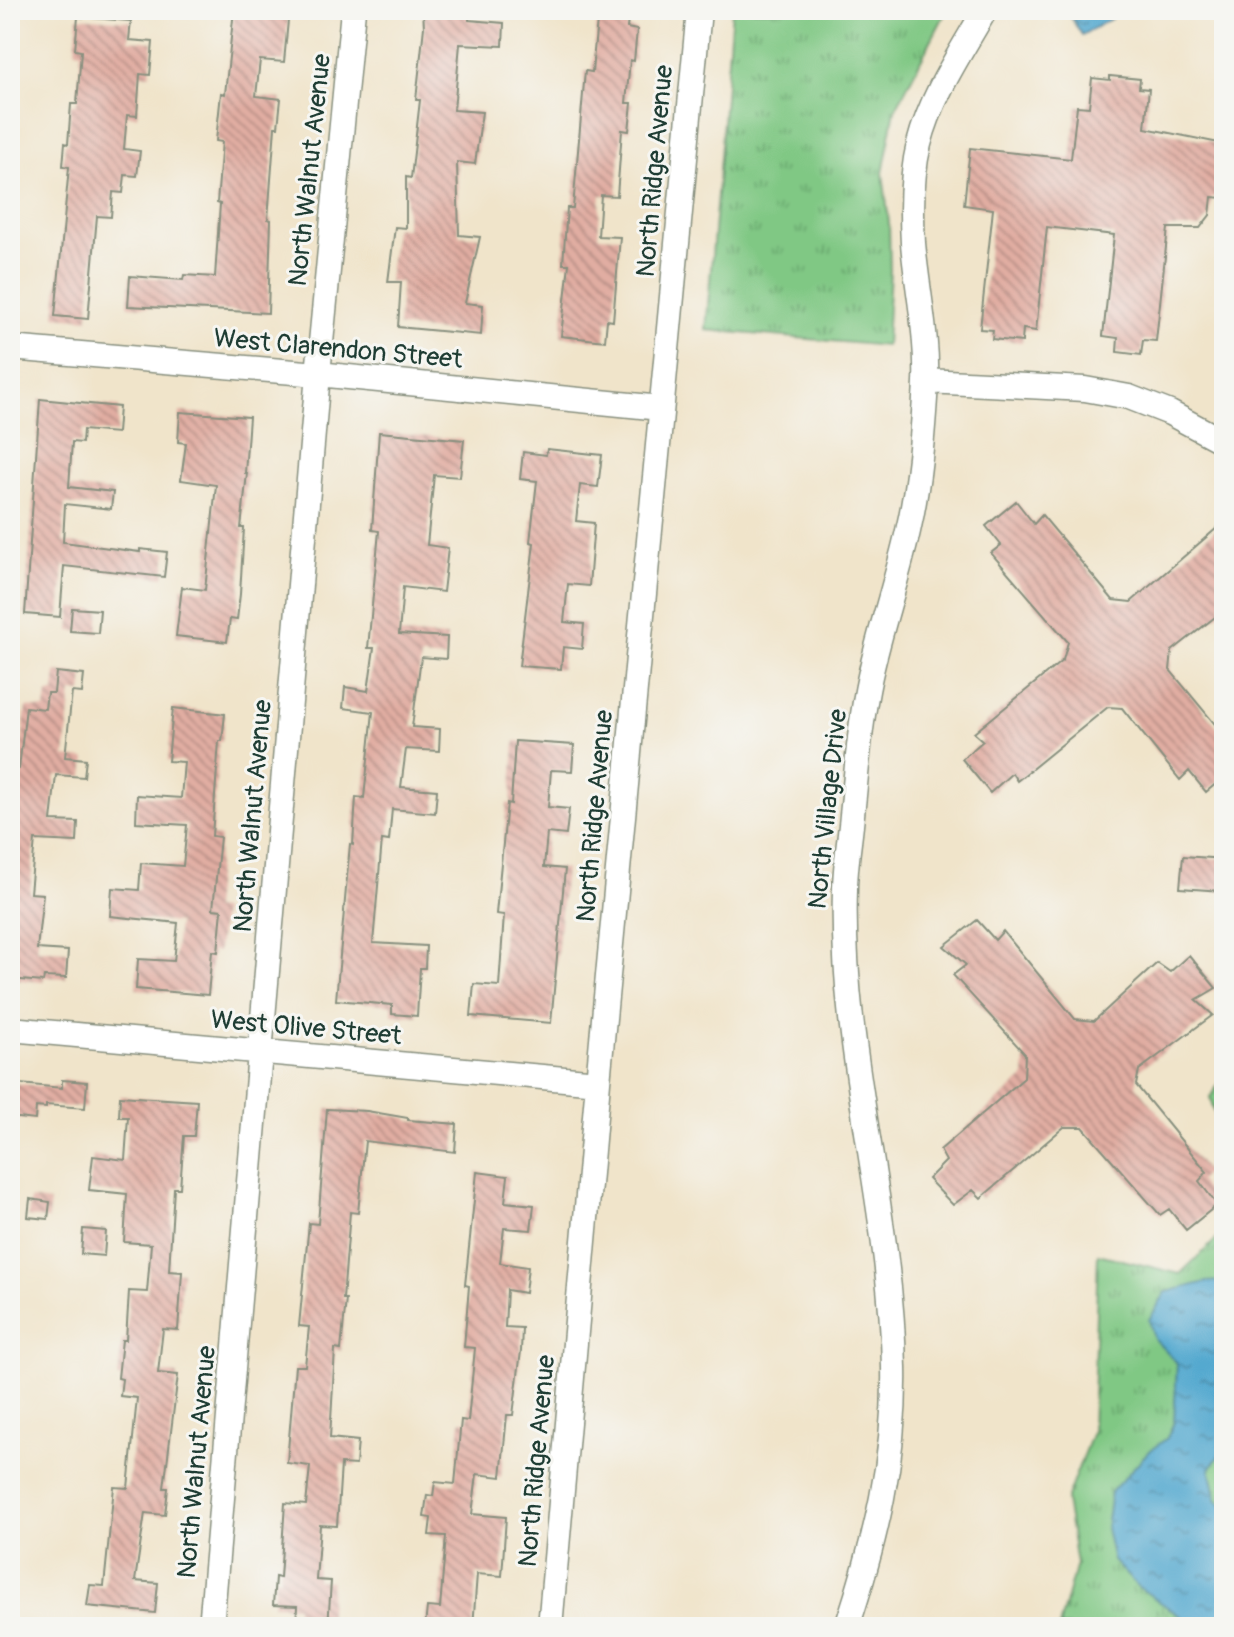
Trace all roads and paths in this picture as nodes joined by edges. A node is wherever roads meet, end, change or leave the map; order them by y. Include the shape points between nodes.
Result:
1 (353, 10) edge
2 (699, 10) edge
3 (985, 10) edge
4 (10, 348) edge
5 (318, 374) junction
6 (926, 381) junction
7 (661, 408) junction
8 (1224, 442) edge
9 (10, 1029) edge
10 (261, 1053) junction
11 (598, 1082) junction
12 (211, 1627) edge
13 (550, 1627) edge
14 (847, 1627) edge

1 - 5 street, North Walnut Avenue
2 - 7 street, North Ridge Avenue
3 - 6 street, North Village Drive via 932,107 919,143 912,204
4 - 5 street, West Clarendon Street
5 - 7 street, West Clarendon Street
5 - 10 street, North Walnut Avenue
6 - 8 street via 1085,389 1129,397
6 - 14 street, North Village Drive via 909,529 870,679 845,884 851,1015 886,1261 894,1367 885,1489
7 - 11 street, North Ridge Avenue
9 - 10 street, West Olive Street
10 - 11 street, West Olive Street
10 - 12 street, North Walnut Avenue
11 - 13 street, North Ridge Avenue

